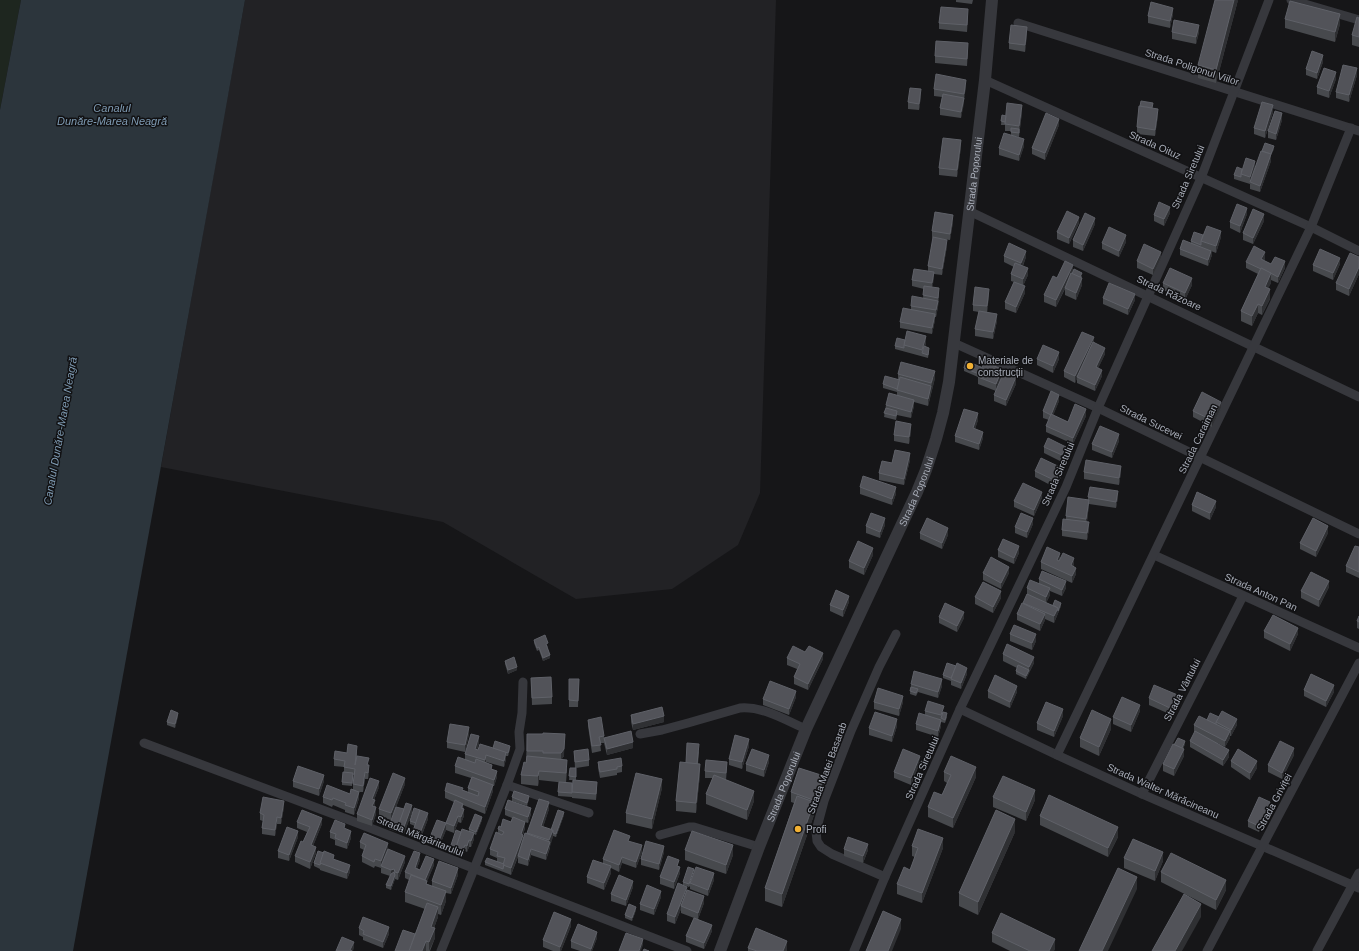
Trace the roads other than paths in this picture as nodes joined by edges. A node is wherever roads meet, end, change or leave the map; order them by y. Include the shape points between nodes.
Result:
1 (992, 0) edge
2 (1269, 0) edge
3 (1291, 0) edge
4 (1359, 20) edge
5 (1018, 23) dead end
6 (984, 80) junction
7 (1234, 92) junction
8 (1355, 130) edge
9 (1201, 178) junction
10 (968, 211) junction
11 (1310, 227) junction
12 (1359, 251) edge
13 (1148, 295) junction
14 (954, 343) junction
15 (1254, 346) junction
16 (1359, 397) edge
17 (1098, 408) junction
18 (1200, 458) junction
19 (1359, 534) edge
20 (1154, 556) junction
21 (1243, 596) junction
22 (896, 634) dead end
23 (1359, 648) edge
24 (1359, 663) edge
25 (523, 682) dead end
26 (960, 709) junction
27 (806, 729) junction
28 (640, 734) dead end
29 (144, 743) dead end
30 (1057, 756) junction
31 (508, 785) junction
32 (1142, 794) junction
33 (589, 814) dead end
34 (660, 835) dead end
35 (759, 847) junction
36 (1262, 847) junction
37 (474, 870) junction
38 (1359, 873) edge
39 (885, 877) junction
40 (1356, 886) edge
41 (441, 951) edge
42 (687, 951) edge
43 (720, 951) edge
44 (854, 951) edge
45 (1207, 951) edge
46 (1317, 951) edge

1 - 6 street, Strada Poporului
2 - 7 street, Strada Siretului
3 - 4 street
5 - 7 street, Strada Poligonul Viilor
6 - 9 street, Strada Oituz
6 - 10 street, Strada Poporului
7 - 8 street, Strada Poligonul Viilor
7 - 9 street, Strada Siretului
8 - 11 street, Strada Caraiman
9 - 11 street, Strada Oituz
9 - 13 street, Strada Siretului
10 - 13 street, Strada Răzoare
10 - 14 street, Strada Poporului
11 - 12 street, Strada Oituz
11 - 15 street, Strada Caraiman
13 - 15 street, Strada Răzoare
13 - 17 street, Strada Siretului
14 - 17 street, Strada Sucevei
14 - 27 street, Strada Poporului via 943,413 926,470
15 - 16 street, Strada Răzoare
15 - 18 street, Strada Caraiman
17 - 18 street, Strada Sucevei
17 - 26 street, Strada Siretului via 1066,487
18 - 19 street, Strada Sucevei
18 - 20 street, Strada Caraiman
20 - 21 street, Strada Anton Pan
20 - 30 street, Strada Caraiman
21 - 23 street, Strada Anton Pan
21 - 32 street, Strada Vântului
22 - 39 street, Strada Matei Basarab via 851,731 824,801 816,831 821,848
24 - 36 street, Strada Griviței
25 - 31 street via 520,749
26 - 30 street, Strada Walter Mărăcineanu
26 - 39 street, Strada Siretului
27 - 28 street via 758,708 746,707
27 - 35 street, Strada Poporului
29 - 37 street, Strada Mărgăritarului
30 - 32 street, Strada Walter Mărăcineanu
31 - 33 street
31 - 37 street
32 - 36 street, Strada Walter Mărăcineanu
34 - 35 street via 694,827
35 - 43 street, Strada Poporului
36 - 40 street, Strada Walter Mărăcineanu
36 - 45 street, Strada Griviței
37 - 41 street
37 - 42 street, Strada Mărgăritarului
38 - 40 street
39 - 44 street, Strada Siretului
40 - 46 street

